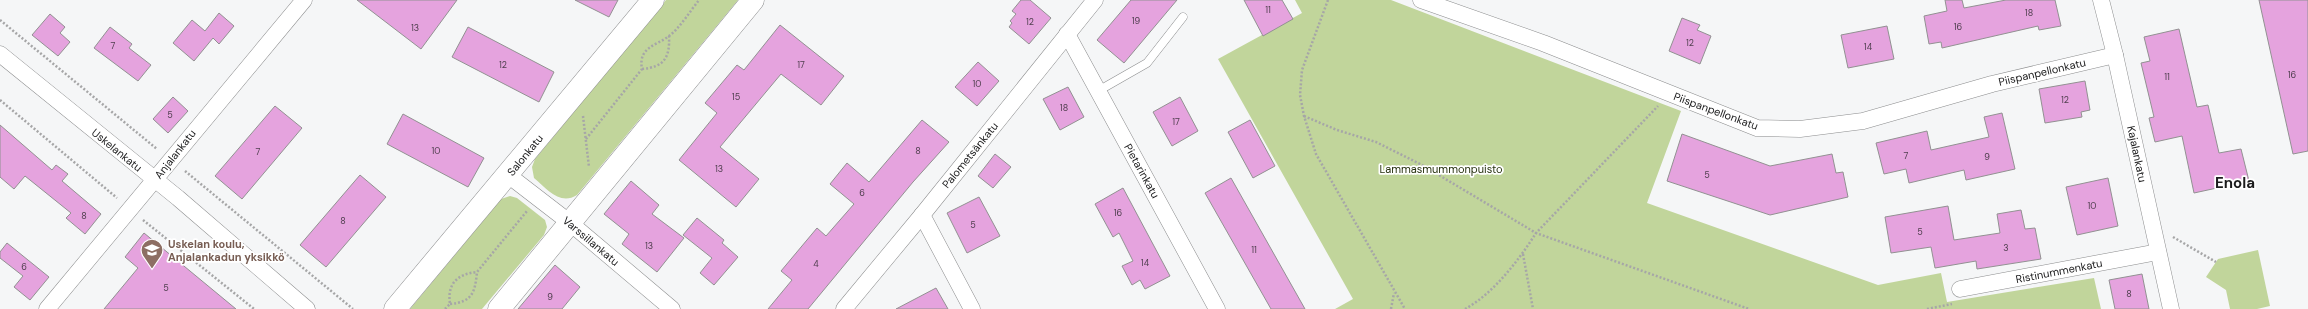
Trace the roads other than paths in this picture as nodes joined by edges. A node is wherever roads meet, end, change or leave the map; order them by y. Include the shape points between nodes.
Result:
1 (304, 0) edge
2 (653, 0) edge
3 (753, 0) edge
4 (1095, 0) edge
5 (1421, 0) edge
6 (2101, 0) edge
7 (1183, 17) dead end
8 (1067, 34) junction
9 (0, 54) edge
10 (2115, 55) junction
11 (1098, 91) junction
12 (508, 175) junction
13 (155, 181) junction
14 (922, 215) junction
15 (569, 222) junction
16 (2158, 252) junction
17 (1960, 290) dead end
18 (47, 309) edge
19 (307, 309) edge
20 (395, 309) edge
21 (499, 309) edge
22 (672, 309) edge
23 (844, 309) edge
24 (972, 309) edge
25 (1217, 309) edge
26 (2171, 309) edge

1 - 13 street, Anjalankatu via 170,159
2 - 12 main road, Salonkatu
3 - 15 main road
4 - 8 street, Palometsänkatu
5 - 10 street, Piispanpellonkatu via 1543,43 1757,128 1800,129 1863,121 1992,84
6 - 10 street, Kajalankatu
7 - 11 lane via 1147,63
8 - 11 street, Pietarinkatu
8 - 14 street, Palometsänkatu
9 - 13 street, Uskelankatu
10 - 16 street, Kajalankatu
11 - 25 street, Pietarinkatu
12 - 15 street, Varssillankatu
12 - 20 main road, Salonkatu
13 - 18 street, Anjalankatu
13 - 19 street, Uskelankatu
14 - 23 street, Palometsänkatu
14 - 24 street
15 - 21 main road
15 - 22 street, Varssillankatu
16 - 17 street, Ristinummenkatu
16 - 26 street, Kajalankatu

